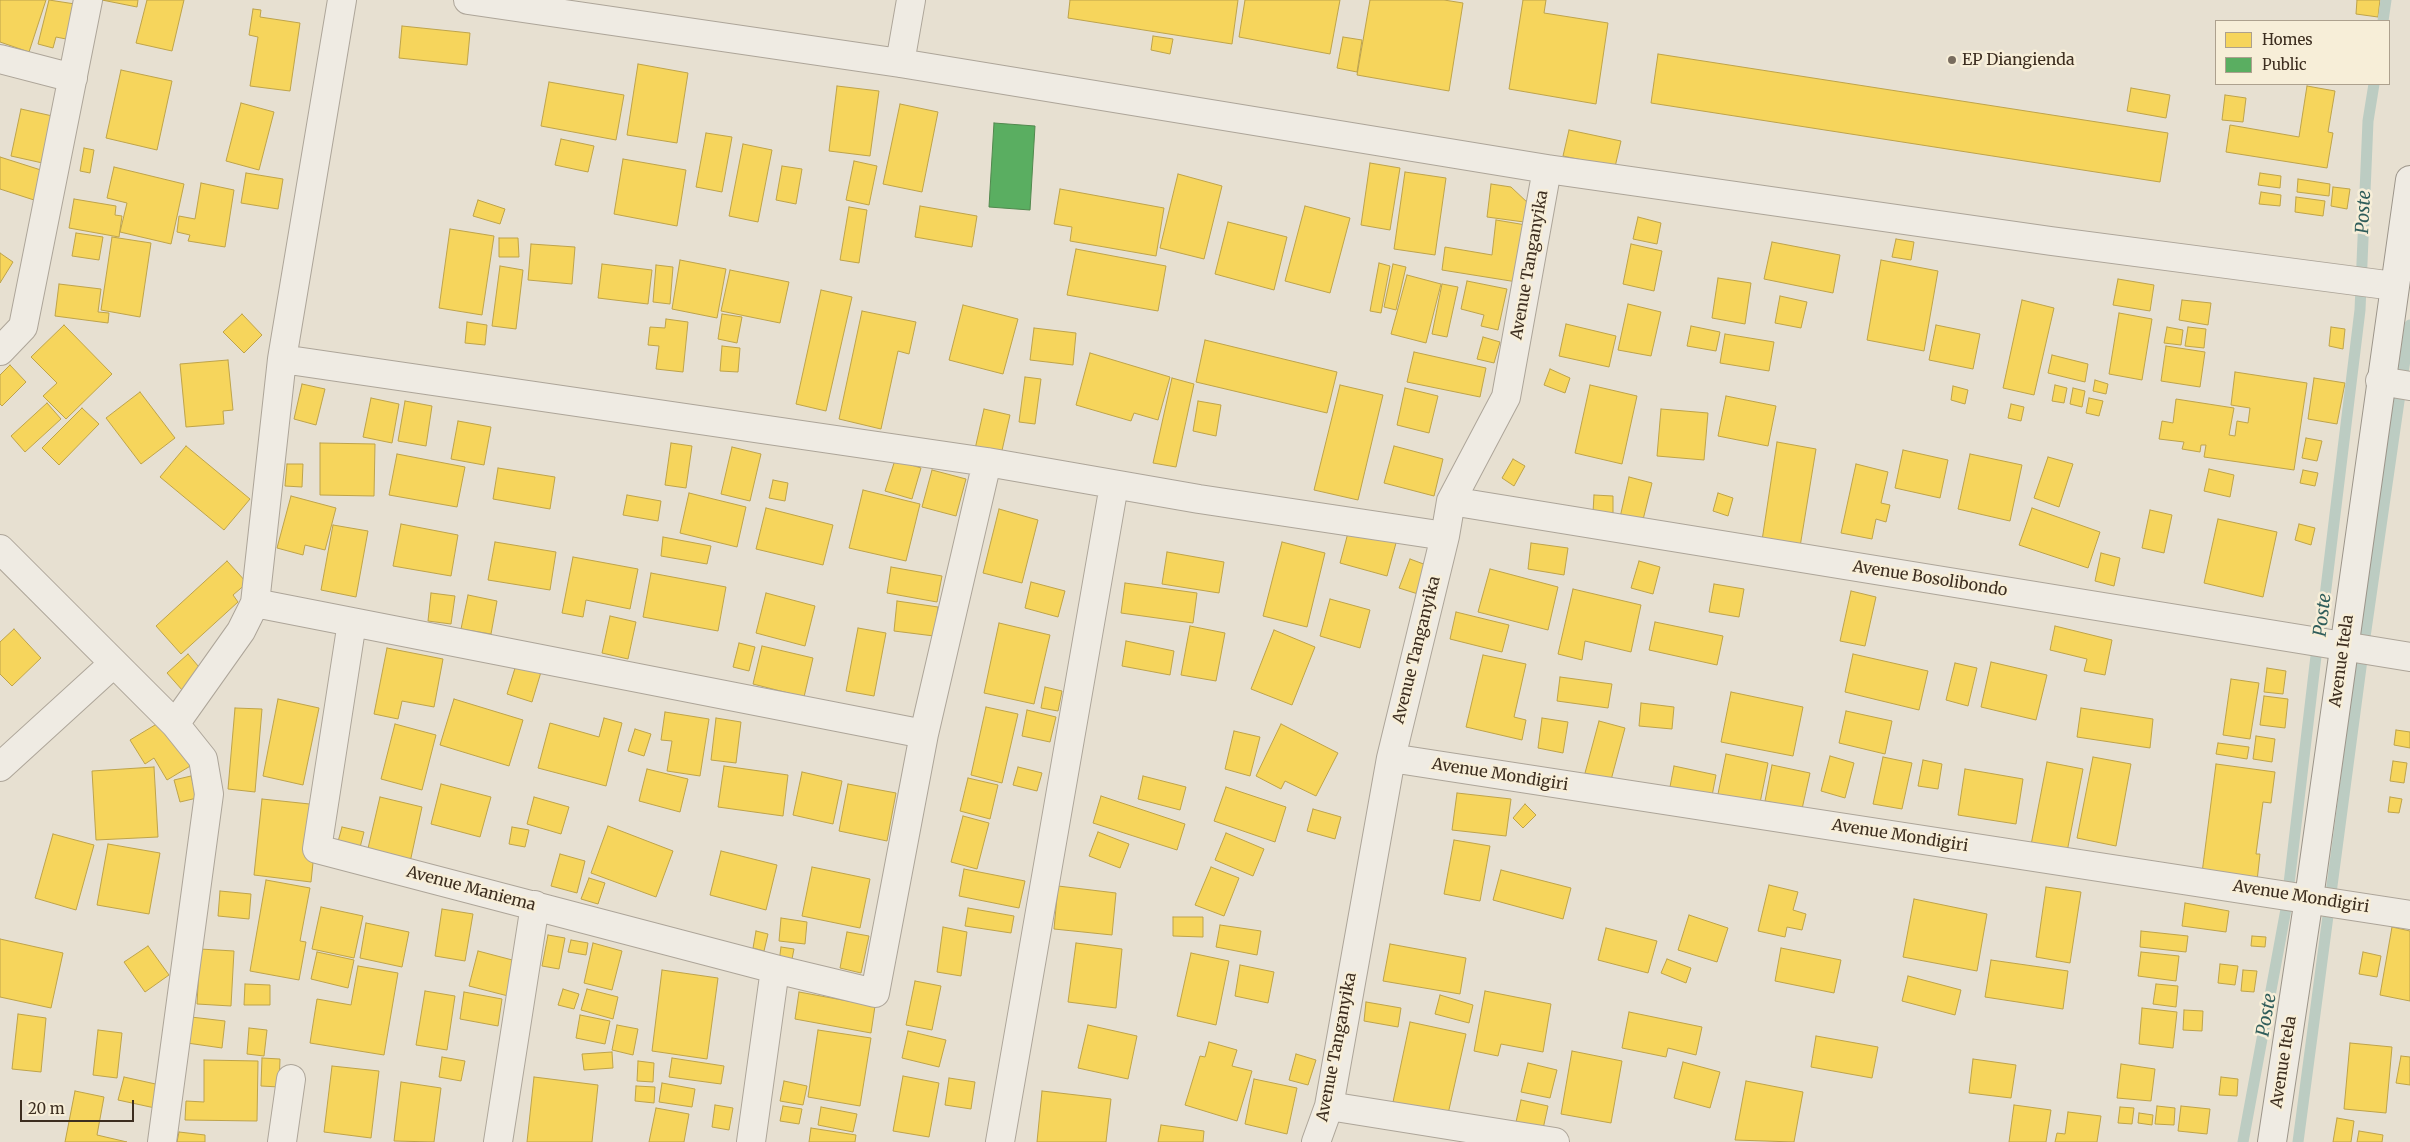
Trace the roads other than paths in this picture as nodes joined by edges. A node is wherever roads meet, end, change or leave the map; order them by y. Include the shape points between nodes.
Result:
1 (88, 0) edge
2 (342, 0) edge
3 (468, 0) edge
4 (910, 0) edge
5 (577, 8) edge
6 (0, 59) edge
7 (900, 63) junction
8 (74, 78) junction
9 (1547, 169) junction
10 (2410, 180) edge
11 (2394, 286) junction
12 (0, 351) edge
13 (282, 359) junction
14 (2380, 381) junction
15 (2410, 386) edge
16 (987, 462) junction
17 (1114, 485) junction
18 (1451, 501) junction
19 (1445, 536) junction
20 (0, 549) edge
21 (255, 603) junction
22 (352, 622) junction
23 (2344, 646) junction
24 (2410, 657) edge
25 (114, 663) junction
26 (175, 724) junction
27 (924, 734) junction
28 (1391, 758) junction
29 (0, 767) edge
30 (2309, 898) junction
31 (535, 905) junction
32 (2410, 915) edge
33 (775, 970) junction
34 (291, 1079) dead end
35 (1329, 1106) junction
36 (162, 1142) edge
37 (282, 1142) edge
38 (498, 1142) edge
39 (751, 1142) edge
40 (1000, 1142) edge
41 (1316, 1142) edge
42 (1556, 1142) edge
43 (2272, 1142) edge

1 - 8 street
2 - 13 street
3 - 5 street
4 - 7 street
5 - 7 street
6 - 8 street
7 - 9 street
8 - 12 street via 23,328
9 - 11 street
9 - 18 street, Avenue Tanganyika via 1506,397
10 - 11 street, Avenue Itela
11 - 14 street, Avenue Itela
13 - 16 street
13 - 21 street
14 - 15 street
14 - 23 street, Avenue Itela
16 - 17 street
16 - 27 street
17 - 19 street
17 - 40 street
18 - 19 street, Avenue Tanganyika
18 - 23 street, Avenue Bosolibondo
19 - 28 street, Avenue Tanganyika
20 - 25 street
21 - 22 street
21 - 26 street via 240,631
22 - 27 street
22 - 31 street, Avenue Maniema via 317,849
23 - 24 street, Avenue Bosolibondo
23 - 30 street, Avenue Itela
25 - 26 street
25 - 29 street
26 - 36 street via 203,760 209,794
27 - 33 street, Avenue Maniema via 875,993
28 - 30 street, Avenue Mondigiri
28 - 35 street, Avenue Tanganyika
30 - 32 street, Avenue Mondigiri
30 - 43 street, Avenue Itela
31 - 33 street, Avenue Maniema
31 - 38 street
33 - 39 street
34 - 37 street
35 - 41 street, Avenue Tanganyika
35 - 42 street

